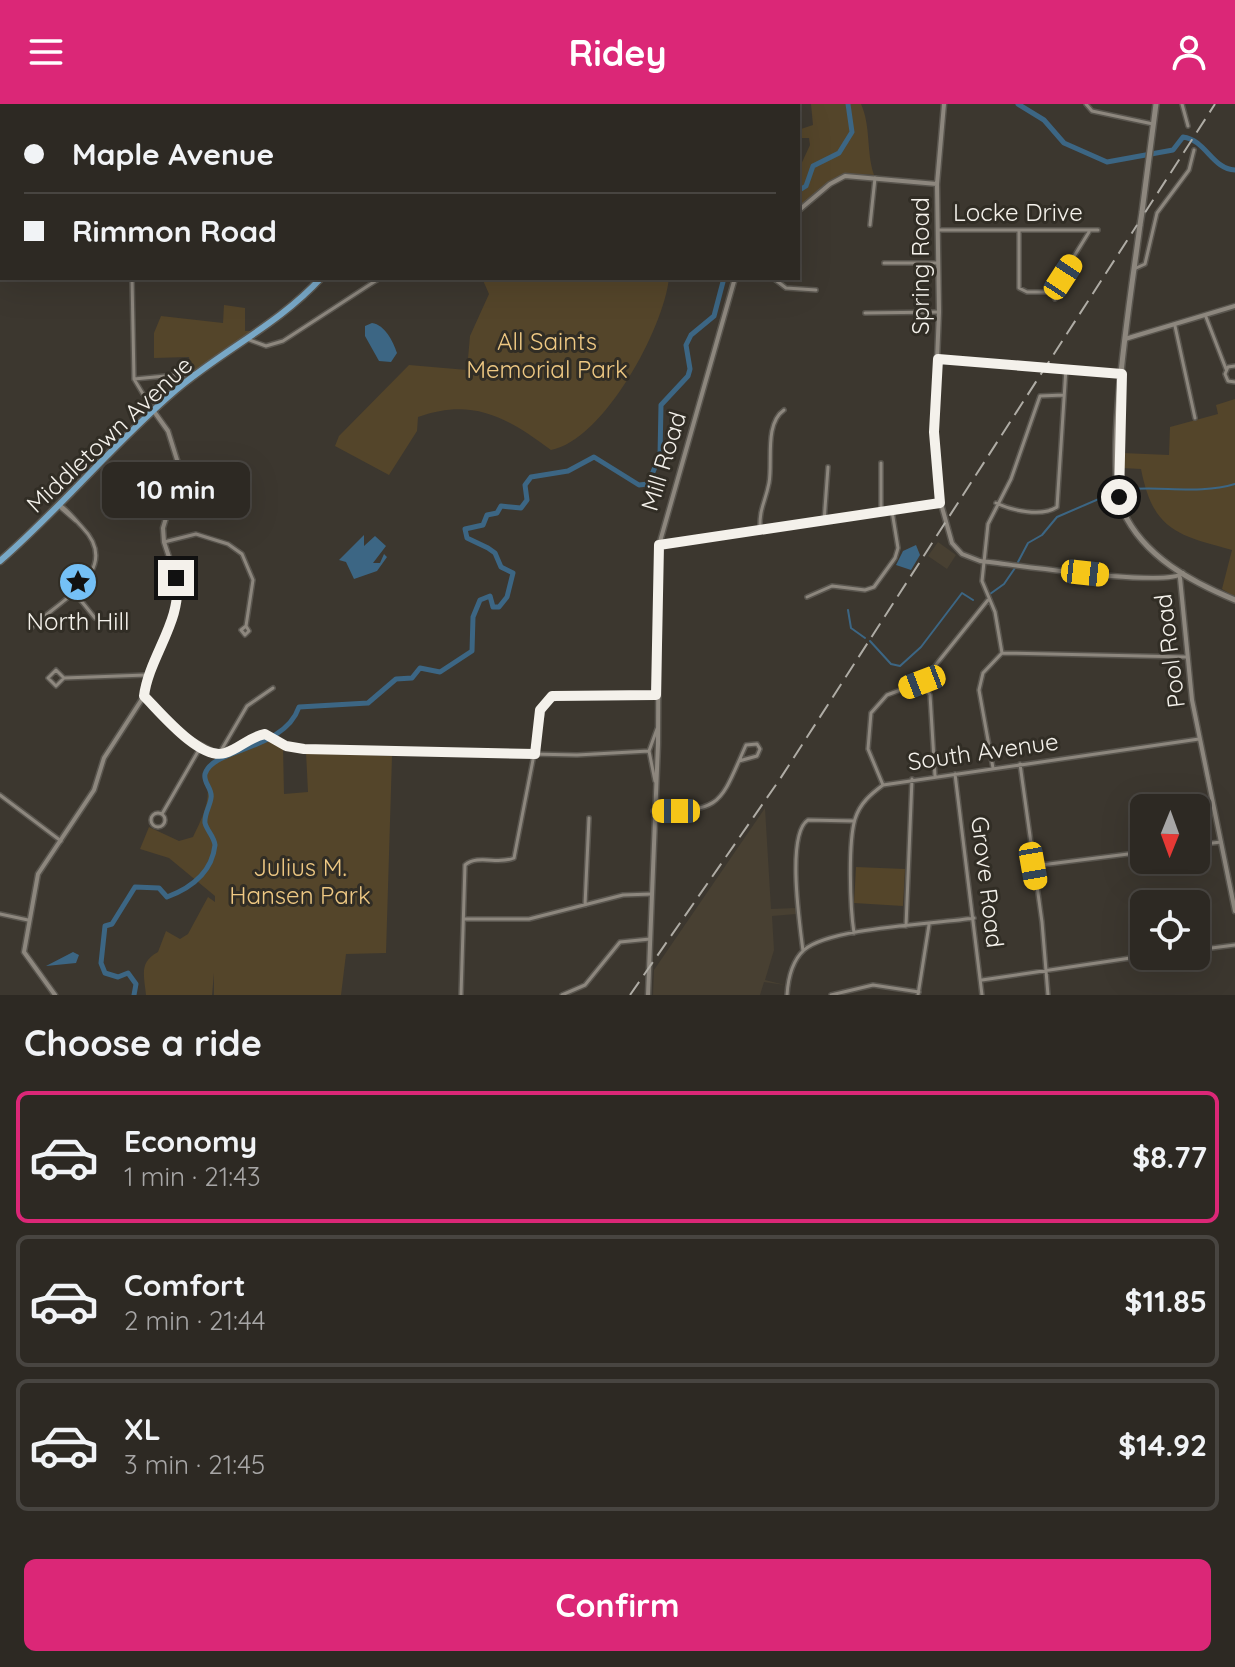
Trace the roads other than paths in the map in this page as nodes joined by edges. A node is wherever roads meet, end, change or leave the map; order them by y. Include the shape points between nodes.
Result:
1 (944, 104) edge
2 (1086, 104) edge
3 (1156, 104) edge
4 (1182, 104) edge
5 (1153, 124) junction
6 (1188, 126) dead end
7 (1194, 150) dead end
8 (875, 178) junction
9 (937, 184) junction
10 (800, 209) edge
11 (870, 225) dead end
12 (938, 230) junction
13 (1019, 230) junction
14 (1098, 230) dead end
15 (1089, 232) junction
16 (884, 263) dead end
17 (938, 263) junction
18 (1134, 269) junction
19 (132, 280) edge
20 (319, 280) edge
21 (377, 280) edge
22 (734, 280) edge
23 (776, 280) edge
24 (816, 290) dead end
25 (1052, 292) junction
26 (1055, 299) dead end
27 (1235, 306) edge
28 (939, 312) junction
29 (865, 313) dead end
30 (1206, 317) junction
31 (1175, 326) junction
32 (247, 339) junction
33 (1125, 339) junction
34 (938, 359) junction
35 (1235, 366) edge
36 (1066, 368) junction
37 (1226, 369) junction
38 (197, 373) junction
39 (1122, 374) junction
40 (134, 379) junction
41 (1235, 382) edge
42 (1064, 395) junction
43 (153, 410) junction
44 (784, 410) dead end
45 (1195, 418) dead end
46 (881, 463) dead end
47 (828, 467) dead end
48 (940, 503) junction
49 (996, 503) junction
50 (60, 505) junction
51 (892, 511) junction
52 (881, 513) junction
53 (824, 522) junction
54 (760, 532) junction
55 (164, 542) junction
56 (659, 545) junction
57 (0, 561) edge
58 (984, 561) junction
59 (1182, 574) junction
60 (74, 592) junction
61 (807, 597) dead end
62 (988, 600) junction
63 (1235, 600) edge
64 (102, 621) dead end
65 (246, 626) dead end
66 (32, 627) dead end
67 (1002, 653) junction
68 (1186, 657) junction
69 (147, 675) junction
70 (64, 678) junction
71 (922, 682) junction
72 (273, 688) dead end
73 (656, 695) junction
74 (144, 696) junction
75 (657, 729) junction
76 (1199, 739) junction
77 (200, 748) junction
78 (649, 751) junction
79 (219, 754) junction
80 (535, 754) junction
81 (739, 761) junction
82 (1020, 764) junction
83 (993, 769) junction
84 (955, 774) junction
85 (935, 776) junction
86 (912, 779) junction
87 (655, 781) junction
88 (883, 785) junction
89 (0, 795) edge
90 (653, 811) junction
91 (162, 814) dead end
92 (589, 818) dead end
93 (854, 821) junction
94 (61, 841) junction
95 (1221, 842) junction
96 (1210, 843) edge
97 (1130, 854) edge
98 (1033, 866) junction
99 (652, 894) junction
100 (585, 905) junction
101 (1235, 911) edge
102 (0, 914) edge
103 (974, 918) junction
104 (464, 919) junction
105 (28, 920) junction
106 (929, 925) junction
107 (906, 926) junction
108 (854, 933) junction
109 (650, 939) junction
110 (1235, 945) edge
111 (1210, 948) edge
112 (803, 951) junction
113 (1130, 958) edge
114 (1046, 968) junction
115 (982, 980) junction
116 (918, 993) edge
117 (55, 995) edge
118 (461, 995) edge
119 (562, 995) edge
120 (648, 995) edge
121 (787, 995) edge
122 (831, 995) edge
123 (982, 995) edge
124 (1048, 995) edge

1 - 9 street, Spring Road
2 - 5 street via 1092,111
3 - 5 main road
4 - 6 street
5 - 18 main road, bridge
7 - 18 street via 1189,170 1157,213 1145,264
8 - 9 street
8 - 10 street via 840,178
8 - 11 street
9 - 12 street, Spring Road
12 - 13 street, Locke Drive
12 - 17 street, Spring Road
13 - 15 street, Locke Drive
13 - 25 street via 1019,288
14 - 15 street, Locke Drive
15 - 25 street
16 - 17 street
17 - 28 street, Spring Road
18 - 33 main road
19 - 40 street
20 - 32 main road, Middletown Avenue via 294,306
21 - 32 street via 283,341 266,346
22 - 56 street, Mill Road
23 - 24 street via 786,288
25 - 26 street
27 - 30 street
28 - 29 street
28 - 34 street, Spring Road
30 - 31 street
30 - 37 street
31 - 33 street
31 - 45 street
32 - 38 main road, Middletown Avenue
33 - 39 main road
34 - 36 street, bridge
34 - 48 street, Spring Road via 934,432
35 - 37 street
36 - 39 street
36 - 42 street
37 - 41 street via 1226,379
38 - 40 street
38 - 43 main road, Middletown Avenue
39 - 59 main road via 1119,497 1133,527
40 - 43 street
42 - 49 street via 1040,395 1011,479
42 - 49 street via 1056,509 1016,511
43 - 50 main road, Middletown Avenue
43 - 55 street via 168,431 178,463
44 - 54 street via 770,448
46 - 52 street
47 - 53 street
48 - 51 street
48 - 58 street, Spring Road via 957,550
49 - 58 street
50 - 57 main road, Middletown Avenue
50 - 60 street via 92,540 97,560 89,579
51 - 52 street
51 - 61 street via 898,548 874,587 832,586
52 - 53 street
53 - 54 street
54 - 56 street
55 - 65 street via 196,534 242,554 253,580
55 - 69 street via 177,593 168,633
56 - 73 street, Mill Road
58 - 59 street via 1122,577
58 - 62 street via 982,581
59 - 63 main road
59 - 68 street, Pool Road
60 - 64 street
60 - 66 street
62 - 67 street
62 - 71 street
67 - 68 street
67 - 83 street via 983,673 979,690
68 - 76 street, Pool Road
69 - 70 street
69 - 74 street
70 - 70 street via 57,670 48,676 55,686
71 - 85 street via 930,695
71 - 88 street via 887,695 871,713 868,749
72 - 79 street via 247,706
73 - 75 street, Mill Road
73 - 80 street via 552,696 540,710
74 - 77 street
74 - 94 street
75 - 78 street
75 - 87 street, Mill Road
76 - 82 street, South Avenue
76 - 95 street, Pool Road
77 - 79 street
77 - 91 street
78 - 80 street
78 - 87 street
79 - 80 street via 255,736 304,749
80 - 104 street via 514,858 468,861
81 - 81 street via 746,745 757,744 757,756
81 - 90 street via 712,806
82 - 83 street, South Avenue
82 - 98 street
83 - 84 street, South Avenue
84 - 85 street, South Avenue
84 - 103 street, Grove Road
85 - 86 street, South Avenue
86 - 88 street, South Avenue
86 - 107 street
87 - 90 street, Mill Road
88 - 93 street, South Avenue via 868,796
89 - 94 street
90 - 99 street, Mill Road
92 - 100 street
93 - 108 street
93 - 112 street via 808,820 798,833
94 - 105 street via 38,874
95 - 96 street
95 - 101 street, Pool Road
97 - 98 street
98 - 114 street
99 - 100 street
99 - 109 street, Mill Road
100 - 104 street via 529,919
102 - 105 street
103 - 106 street
103 - 115 street, Grove Road
104 - 118 street
105 - 117 street via 24,952
106 - 107 street
106 - 116 street
107 - 108 street
108 - 112 street via 825,938
109 - 119 street via 620,942 585,985
109 - 120 street, Mill Road
110 - 111 street
112 - 121 street via 791,970
113 - 114 street
114 - 115 street
114 - 124 street
115 - 123 street, Grove Road
116 - 122 street via 873,985

